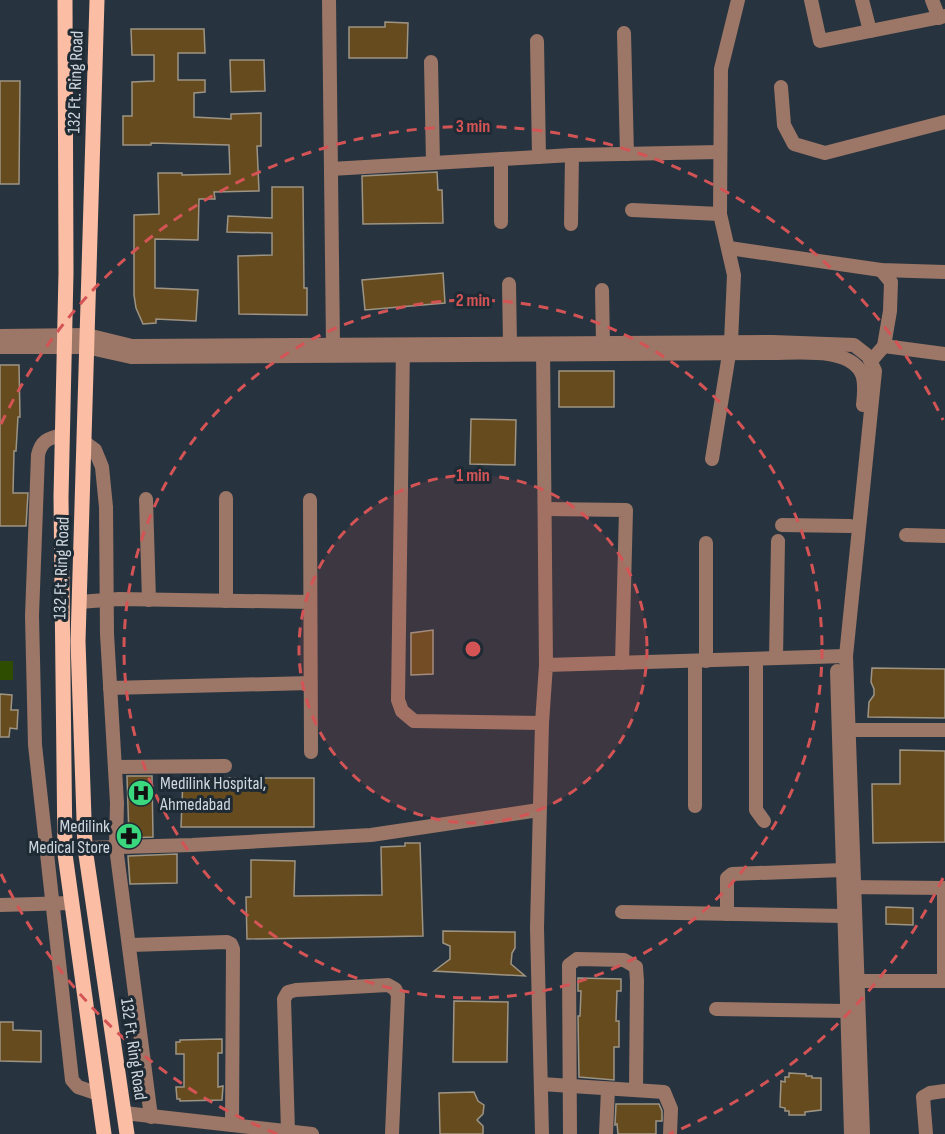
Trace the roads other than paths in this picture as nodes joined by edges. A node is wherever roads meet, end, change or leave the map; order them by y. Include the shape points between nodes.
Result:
1 (65, 0) edge
2 (97, 0) edge
3 (329, 0) edge
4 (738, 0) edge
5 (811, 0) edge
6 (862, 0) edge
7 (932, 0) edge
8 (942, 17) edge
9 (870, 31) junction
10 (624, 33) dead end
11 (537, 41) dead end
12 (431, 62) dead end
13 (781, 87) dead end
14 (945, 122) edge
15 (719, 152) junction
16 (627, 154) junction
17 (572, 155) junction
18 (539, 157) junction
19 (501, 159) junction
20 (433, 163) junction
21 (331, 169) junction
22 (632, 210) dead end
23 (720, 214) junction
24 (501, 222) dead end
25 (571, 224) dead end
26 (729, 248) junction
27 (881, 270) junction
28 (945, 272) edge
29 (509, 284) dead end
30 (602, 290) dead end
31 (0, 336) edge
32 (64, 341) junction
33 (86, 341) junction
34 (603, 343) junction
35 (510, 344) junction
36 (333, 345) junction
37 (884, 346) junction
38 (0, 347) edge
39 (729, 347) junction
40 (543, 349) junction
41 (403, 350) junction
42 (945, 354) edge
43 (871, 361) junction
44 (62, 435) junction
45 (84, 442) junction
46 (712, 459) dead end
47 (226, 498) dead end
48 (146, 499) dead end
49 (310, 500) dead end
50 (544, 509) junction
51 (782, 525) dead end
52 (850, 526) junction
53 (906, 535) dead end
54 (945, 536) edge
55 (778, 541) dead end
56 (706, 543) dead end
57 (106, 600) junction
58 (149, 600) junction
59 (226, 601) junction
60 (80, 602) junction
61 (310, 602) junction
62 (841, 656) junction
63 (776, 658) junction
64 (756, 659) junction
65 (700, 661) junction
66 (622, 663) junction
67 (546, 665) junction
68 (310, 684) junction
69 (110, 688) junction
70 (542, 723) junction
71 (848, 730) junction
72 (945, 730) edge
73 (310, 752) dead end
74 (225, 765) dead end
75 (115, 767) junction
76 (695, 806) dead end
77 (539, 810) junction
78 (764, 821) dead end
79 (116, 847) junction
80 (85, 848) junction
81 (843, 870) junction
82 (848, 887) junction
83 (945, 888) edge
84 (53, 903) junction
85 (72, 903) junction
86 (0, 905) edge
87 (622, 912) dead end
88 (727, 914) junction
89 (844, 916) junction
90 (130, 945) junction
91 (856, 981) junction
92 (945, 981) edge
93 (716, 1009) dead end
94 (847, 1011) junction
95 (541, 1084) junction
96 (569, 1086) junction
97 (608, 1089) junction
98 (636, 1090) junction
99 (945, 1091) edge
100 (99, 1094) junction
101 (124, 1113) junction
102 (151, 1116) junction
103 (232, 1125) junction
104 (288, 1131) junction
105 (104, 1134) edge
106 (126, 1134) edge
107 (312, 1134) edge
108 (392, 1134) edge
109 (542, 1134) edge
110 (570, 1134) edge
111 (606, 1134) edge
112 (670, 1134) edge
113 (851, 1134) edge
114 (863, 1134) edge
115 (926, 1134) edge

1 - 32 main road, 132 Ft. Ring Road
2 - 33 main road, 132 Ft. Ring Road
3 - 21 street
4 - 15 street via 720,69
5 - 9 street via 820,41
6 - 9 street
7 - 8 street
8 - 9 street
10 - 16 street
11 - 18 street
12 - 20 street
13 - 14 street via 784,125 794,144 825,153
15 - 16 street
15 - 23 street
16 - 17 street
17 - 18 street
17 - 25 street
18 - 19 street
19 - 20 street
19 - 24 street
20 - 21 street
21 - 36 street
22 - 23 street
23 - 26 street
26 - 27 street
26 - 39 street via 734,275
27 - 28 street
27 - 37 street via 891,282
29 - 35 street
30 - 34 street
31 - 32 street
32 - 33 street
32 - 38 street
32 - 44 main road, 132 Ft. Ring Road
33 - 36 street via 132,346
33 - 41 street via 131,357
33 - 45 main road, 132 Ft. Ring Road
34 - 39 street
34 - 40 street
35 - 40 street
35 - 41 street
36 - 41 street
37 - 42 street
37 - 43 street
39 - 40 street
39 - 43 street via 854,345
39 - 46 street
39 - 52 street via 840,355 862,373 864,391
40 - 41 street
40 - 50 street
41 - 70 street via 398,700 402,711 414,721
43 - 62 street via 875,371
44 - 84 street via 51,437 40,446 38,455 32,616 35,745
44 - 85 main road, 132 Ft. Ring Road via 65,854
45 - 57 street via 95,450 102,467
45 - 60 main road, 132 Ft. Ring Road
47 - 59 street
48 - 58 street
49 - 61 street
50 - 66 street via 626,510
50 - 67 street
51 - 52 street
52 - 62 street
53 - 54 street
55 - 63 street
56 - 65 street
57 - 58 street
57 - 60 street
57 - 69 street
58 - 59 street
59 - 61 street
60 - 80 main road, 132 Ft. Ring Road
61 - 68 street
62 - 63 street
62 - 71 street
62 - 81 street
63 - 64 street
64 - 65 street
64 - 78 street via 756,810
65 - 66 street
65 - 76 street
66 - 67 street
67 - 70 street
68 - 69 street
68 - 73 street
69 - 75 street
70 - 77 street
71 - 72 street
71 - 82 street
74 - 75 street
75 - 79 street
77 - 79 street via 371,835
77 - 95 street
79 - 80 street
79 - 90 street
80 - 101 main road, 132 Ft. Ring Road
81 - 82 street
81 - 88 street via 732,874 727,878
82 - 83 street
82 - 89 street
82 - 91 street
83 - 92 street
84 - 85 street
84 - 86 street
84 - 100 street via 72,1080 78,1087
85 - 100 main road, 132 Ft. Ring Road
87 - 88 street
88 - 89 street
89 - 94 street
90 - 102 street
90 - 103 street via 231,944
91 - 92 street
91 - 114 street
93 - 94 street
94 - 113 street
95 - 96 street
95 - 109 street
96 - 97 street
96 - 98 street via 569,965 577,959 624,960 636,967 638,981
96 - 110 street
97 - 98 street
97 - 111 street
98 - 112 street via 664,1092 671,1109
99 - 115 street via 923,1097
100 - 105 main road, 132 Ft. Ring Road
101 - 102 street
101 - 106 main road, 132 Ft. Ring Road
102 - 103 street
103 - 104 street
104 - 107 street
104 - 108 street via 284,999 288,992 388,985 398,995

